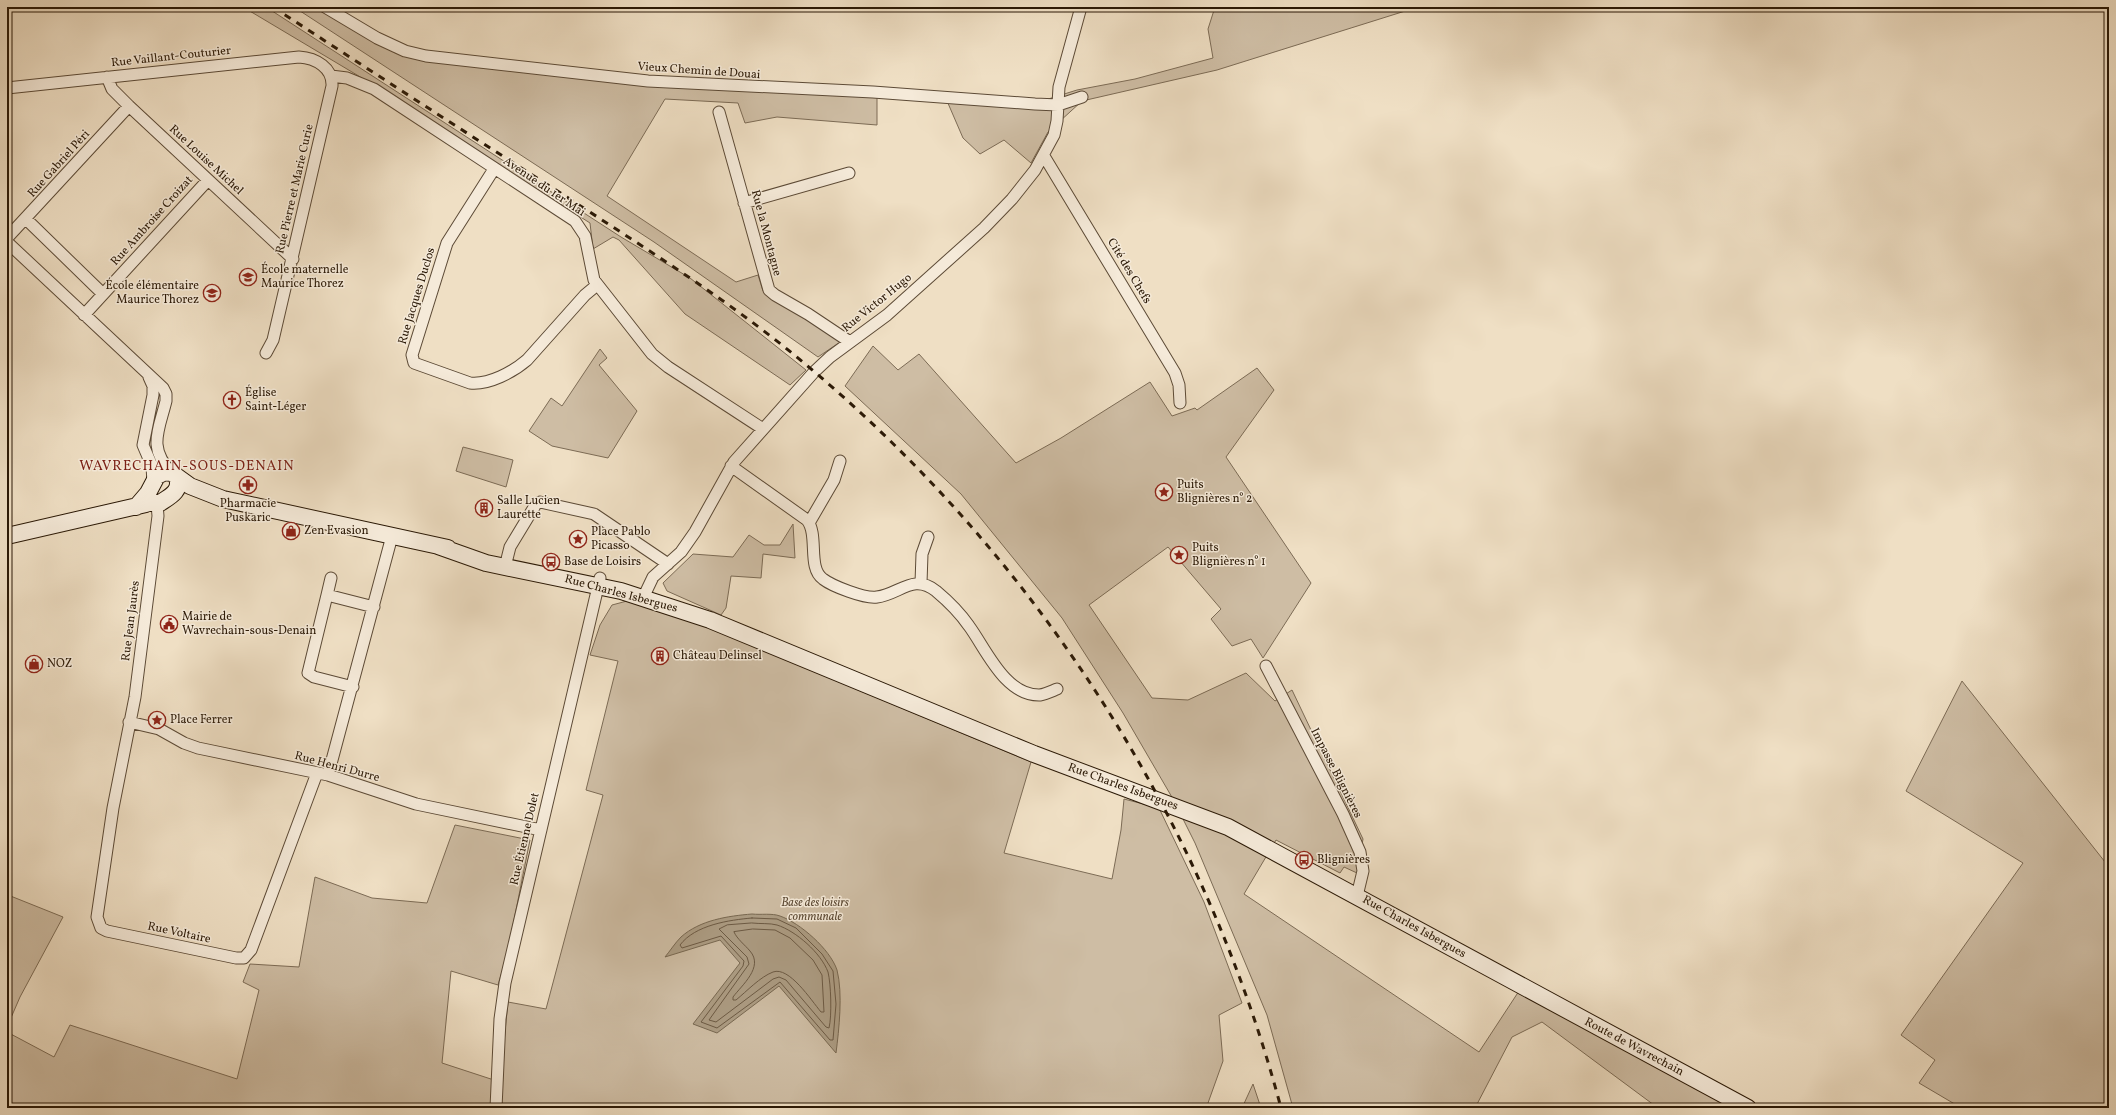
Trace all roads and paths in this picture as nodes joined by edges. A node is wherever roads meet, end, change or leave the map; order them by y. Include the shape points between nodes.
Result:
1 (325, 7) edge
2 (1081, 7) edge
3 (331, 76) junction
4 (107, 77) junction
5 (7, 88) edge
6 (1082, 97) dead end
7 (1058, 105) junction
8 (129, 106) junction
9 (719, 112) dead end
10 (1044, 156) junction
11 (494, 169) junction
12 (850, 173) dead end
13 (208, 180) junction
14 (744, 203) junction
15 (26, 219) junction
16 (7, 238) edge
17 (7, 242) edge
18 (293, 258) junction
19 (597, 285) junction
20 (103, 294) junction
21 (84, 315) junction
22 (850, 342) junction
23 (266, 354) dead end
24 (148, 374) junction
25 (1180, 403) dead end
26 (763, 429) junction
27 (840, 461) dead end
28 (731, 466) junction
29 (175, 475) junction
30 (156, 496) junction
31 (223, 499) junction
32 (809, 523) junction
33 (7, 536) edge
34 (392, 536) junction
35 (928, 537) dead end
36 (505, 563) junction
37 (668, 564) junction
38 (331, 578) dead end
39 (599, 582) junction
40 (921, 583) junction
41 (644, 594) junction
42 (326, 596) junction
43 (374, 607) junction
44 (1266, 666) dead end
45 (353, 687) junction
46 (1057, 689) dead end
47 (129, 722) junction
48 (125, 740) joint
49 (317, 773) junction
50 (328, 775) junction
51 (541, 830) junction
52 (1357, 896) junction
53 (1521, 985) joint
54 (496, 1108) edge
55 (1748, 1108) edge

1 - 7 street, Vieux Chemin de Douai via 377,38 405,51 426,56 648,81 861,91
2 - 7 street, Rue Victor Hugo via 1059,86
3 - 4 street, Rue Vaillant-Couturier via 319,62 300,57
3 - 11 street, Avenue du 1er Mai via 347,78 374,89
3 - 18 street, Rue Pierre et Marie Curie via 332,86
4 - 5 street, Rue Vaillant-Couturier
4 - 8 street, Rue Louise Michel via 112,89
6 - 7 street, Vieux Chemin de Douai
7 - 10 street, Rue Victor Hugo via 1056,128
8 - 13 street, Rue Louise Michel
8 - 15 street, Rue Gabriel Péri
9 - 14 street, Rue la Montagne
10 - 22 street, Rue Victor Hugo via 1022,187 990,222 887,315
10 - 25 street, Cité des Chefs via 1175,373
11 - 19 street, Avenue du 1er Mai via 578,224 585,236 591,271
11 - 19 street, Rue Jacques Duclos via 447,243 412,355 414,363 470,382 490,380 527,360
12 - 14 street
13 - 18 street, Rue Louise Michel
13 - 20 street, Rue Ambroise Croizat
14 - 22 street, Rue la Montagne via 769,290
15 - 16 street, Rue Gabriel Péri
15 - 20 street
17 - 21 street
18 - 23 street, Rue Pierre et Marie Curie via 273,340
19 - 26 street, Avenue du 1er Mai via 657,359
20 - 21 street, Rue Ambroise Croizat
21 - 24 street
22 - 26 street, Rue Victor Hugo via 817,368
24 - 29 street via 166,394 156,449 162,462
24 - 30 street, Rue Jean Jaurès via 153,386 153,395 143,445 152,466
26 - 28 street, Rue Victor Hugo
27 - 32 street via 834,480
28 - 32 street
28 - 37 street, Rue Victor Hugo via 695,532 681,552
29 - 30 main road via 178,488
29 - 31 main road, Rue Charles Isbergues via 190,486
30 - 31 main road, Rue Charles Isbergues
30 - 33 main road, Rue Charles Isbergues via 136,507
30 - 47 street, Rue Jean Jaurès via 158,513 136,690
31 - 34 main road, Rue Charles Isbergues
32 - 40 street via 817,572 826,581 870,597
34 - 36 main road, Rue Charles Isbergues via 438,546 469,558
34 - 43 street
35 - 40 street via 922,554
36 - 37 street via 510,547 536,504 540,502 594,514
36 - 39 main road, Rue Charles Isbergues
37 - 41 street, Rue Victor Hugo via 653,577
38 - 42 street
39 - 41 main road, Rue Charles Isbergues
39 - 51 street, Rue Étienne Dolet
40 - 46 street via 937,592 964,619 1000,673 1009,682 1036,694
41 - 52 main road, Rue Charles Isbergues via 1034,754 1228,827
42 - 43 street
42 - 45 street via 308,673 314,677
43 - 45 street
44 - 52 street, Impasse Blignières via 1360,852 1363,871
45 - 50 street
47 - 48 street, Rue Jean Jaurès
47 - 49 street, Rue Henri Durre via 160,729 198,748
48 - 49 street, Rue Voltaire via 112,808 97,917 101,928 236,958 247,956 251,950
49 - 50 street, Rue Henri Durre
50 - 51 street, Rue Henri Durre via 416,804
51 - 54 street, Rue Étienne Dolet via 501,1000
52 - 53 main road, Rue Charles Isbergues
53 - 55 main road, Route de Wavrechain

